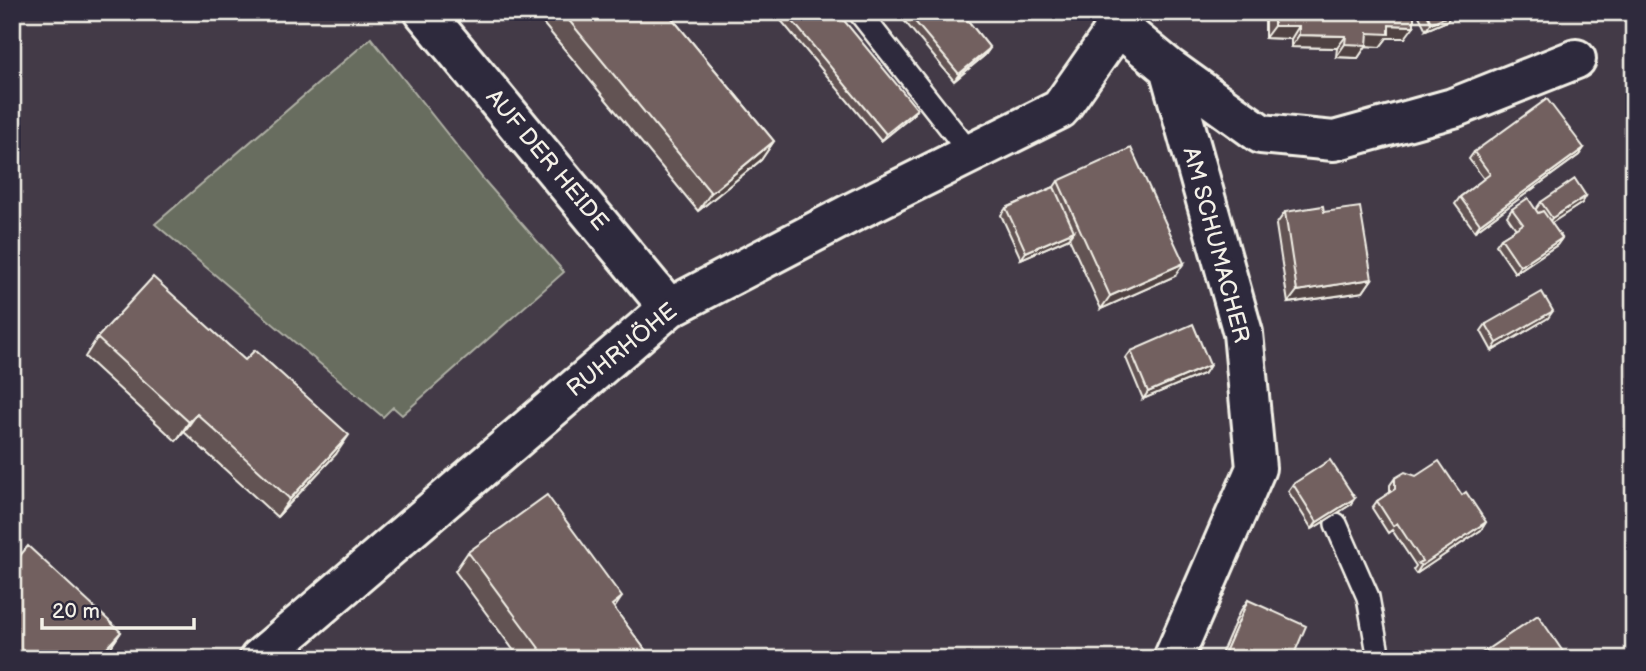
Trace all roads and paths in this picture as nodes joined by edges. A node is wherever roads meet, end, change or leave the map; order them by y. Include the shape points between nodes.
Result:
1 (424, 12) edge
2 (859, 12) edge
3 (1113, 19) edge
4 (1576, 59) dead end
5 (1168, 68) junction
6 (971, 153) junction
7 (669, 308) junction
8 (1336, 524) edge
9 (259, 659) edge
10 (1173, 659) edge
11 (1378, 659) edge

1 - 7 street, AUF DER HEIDE
2 - 6 lane
3 - 5 street
3 - 6 street, RUHRHÖHE via 1060,108
4 - 5 street via 1453,108 1334,141 1261,134
5 - 10 street, AM SCHUMACHER via 1243,333 1256,468
6 - 7 street, RUHRHÖHE
7 - 9 street, RUHRHÖHE
8 - 11 lane via 1368,597

